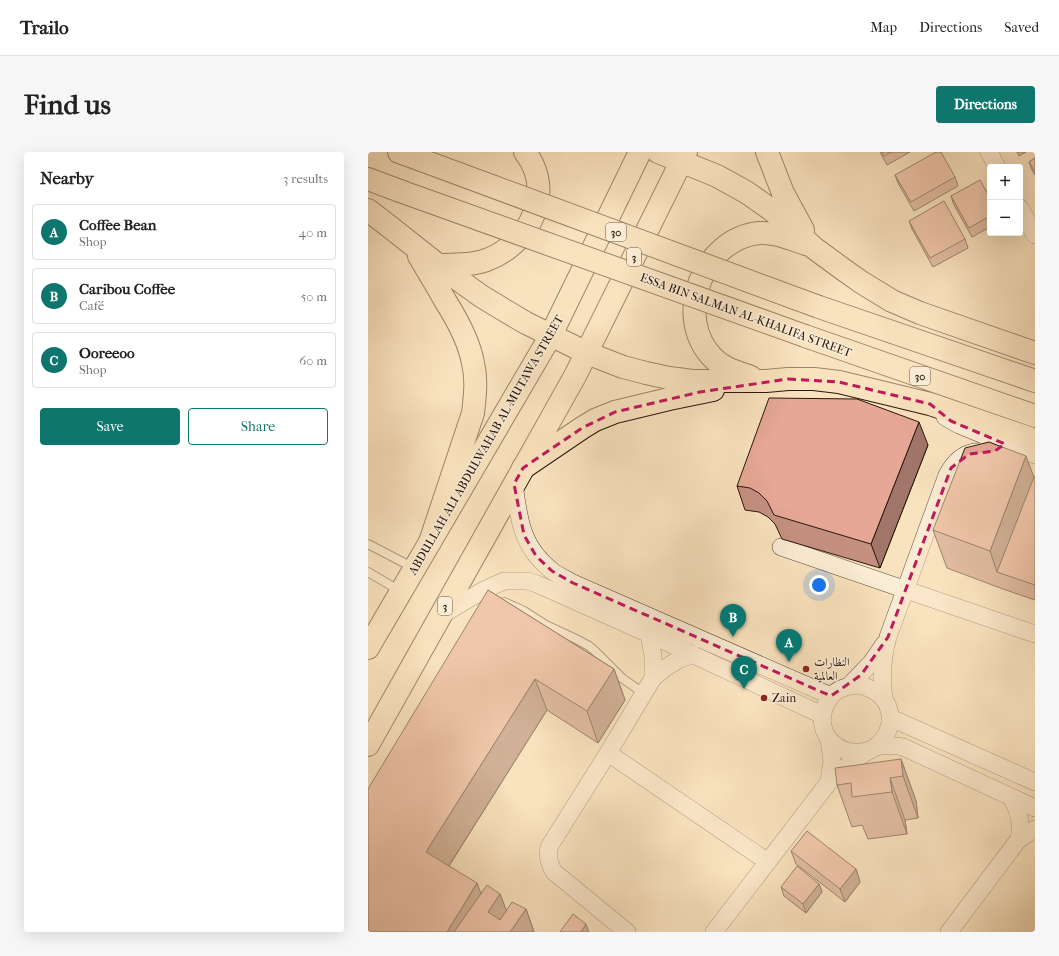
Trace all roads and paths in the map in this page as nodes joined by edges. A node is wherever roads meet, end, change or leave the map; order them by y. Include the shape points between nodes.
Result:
1 (525, 152) edge
2 (640, 152) edge
3 (658, 152) edge
4 (767, 152) edge
5 (989, 152) edge
6 (406, 155) edge
7 (684, 156) edge
8 (995, 164) edge
9 (368, 179) edge
10 (368, 210) edge
11 (1023, 213) edge
12 (1035, 235) edge
13 (413, 245) junction
14 (814, 248) junction
15 (438, 266) junction
16 (551, 335) junction
17 (587, 353) junction
18 (1035, 353) edge
19 (766, 381) junction
20 (1035, 381) edge
21 (930, 404) junction
22 (1035, 416) edge
23 (1035, 440) edge
24 (1004, 444) junction
25 (1035, 454) edge
26 (519, 476) junction
27 (430, 542) junction
28 (368, 544) edge
29 (781, 547) dead end
30 (415, 568) junction
31 (368, 572) edge
32 (906, 590) junction
33 (401, 592) junction
34 (489, 594) junction
35 (439, 617) junction
36 (649, 634) junction
37 (1035, 634) edge
38 (888, 637) junction
39 (368, 648) edge
40 (693, 654) junction
41 (653, 678) junction
42 (849, 686) junction
43 (644, 692) junction
44 (831, 696) junction
45 (884, 698) junction
46 (822, 716) junction
47 (891, 718) junction
48 (830, 740) junction
49 (368, 745) edge
50 (873, 749) junction
51 (608, 753) junction
52 (829, 782) junction
53 (1035, 782) edge
54 (1011, 798) junction
55 (1035, 808) edge
56 (1035, 829) edge
57 (1018, 839) junction
58 (768, 862) junction
59 (627, 932) edge
60 (714, 932) edge
61 (949, 932) edge

1 - 15 main road via 535,170 539,194 533,218 518,238 500,254 477,263
2 - 16 main road, ABDULLAH ALI ABDULWAHAB AL-MUTAWA STREET
3 - 7 main road
4 - 14 main road via 778,182
5 - 8 street
6 - 20 main road, 30, bridge via 819,307
7 - 14 main road via 773,211
7 - 17 main road, 3
9 - 22 main road, ESSA BIN SALMAN AL-KHALIFA STREET / 30, bridge
10 - 13 main road
11 - 12 street
13 - 15 main road
13 - 27 main road via 464,333 470,348 475,380 473,413
14 - 18 main road via 862,282 906,308
14 - 19 main road via 770,233 749,235 738,239 720,252 700,279 695,301 696,323 708,352 731,370
15 - 16 main road via 481,296
16 - 17 main road
16 - 27 main road, ABDULLAH ALI ABDULWAHAB AL-MUTAWA STREET
17 - 19 main road via 623,367 669,378 693,381
17 - 26 main road, 3
19 - 21 main road via 814,378
19 - 26 main road via 694,393 616,412 595,420
21 - 23 main road
21 - 24 street via 951,421
24 - 25 street
24 - 32 street via 999,450 969,454 956,462 946,475
26 - 35 main road, 3
26 - 44 street via 519,517 524,535 536,556 552,571 573,583
27 - 30 main road, ABDULLAH ALI ABDULWAHAB AL-MUTAWA STREET
28 - 30 lane
29 - 32 street
30 - 33 main road, ABDULLAH ALI ABDULWAHAB AL-MUTAWA STREET
31 - 33 lane
32 - 37 street
32 - 38 street
33 - 39 main road, ABDULLAH ALI ABDULWAHAB AL-MUTAWA STREET
34 - 35 street
34 - 36 street via 504,581 527,581
34 - 43 lane via 589,646 622,678
35 - 49 main road, 3
36 - 40 street
36 - 41 street
38 - 42 street via 871,663
38 - 45 street via 882,673
40 - 41 street via 678,660
40 - 46 street
41 - 43 street
42 - 44 street via 839,689
42 - 45 street via 860,685
43 - 51 street
44 - 46 street
45 - 47 street
46 - 48 street via 822,724
47 - 50 street via 887,734
47 - 53 street
48 - 50 street via 835,746 848,752
48 - 52 street via 832,761
50 - 52 street via 848,764
50 - 54 street via 884,745 903,747
51 - 58 street
51 - 59 street via 549,847 548,860 559,877
52 - 58 street
54 - 55 street
54 - 57 street via 1020,817
56 - 57 street
57 - 61 street
58 - 60 street

